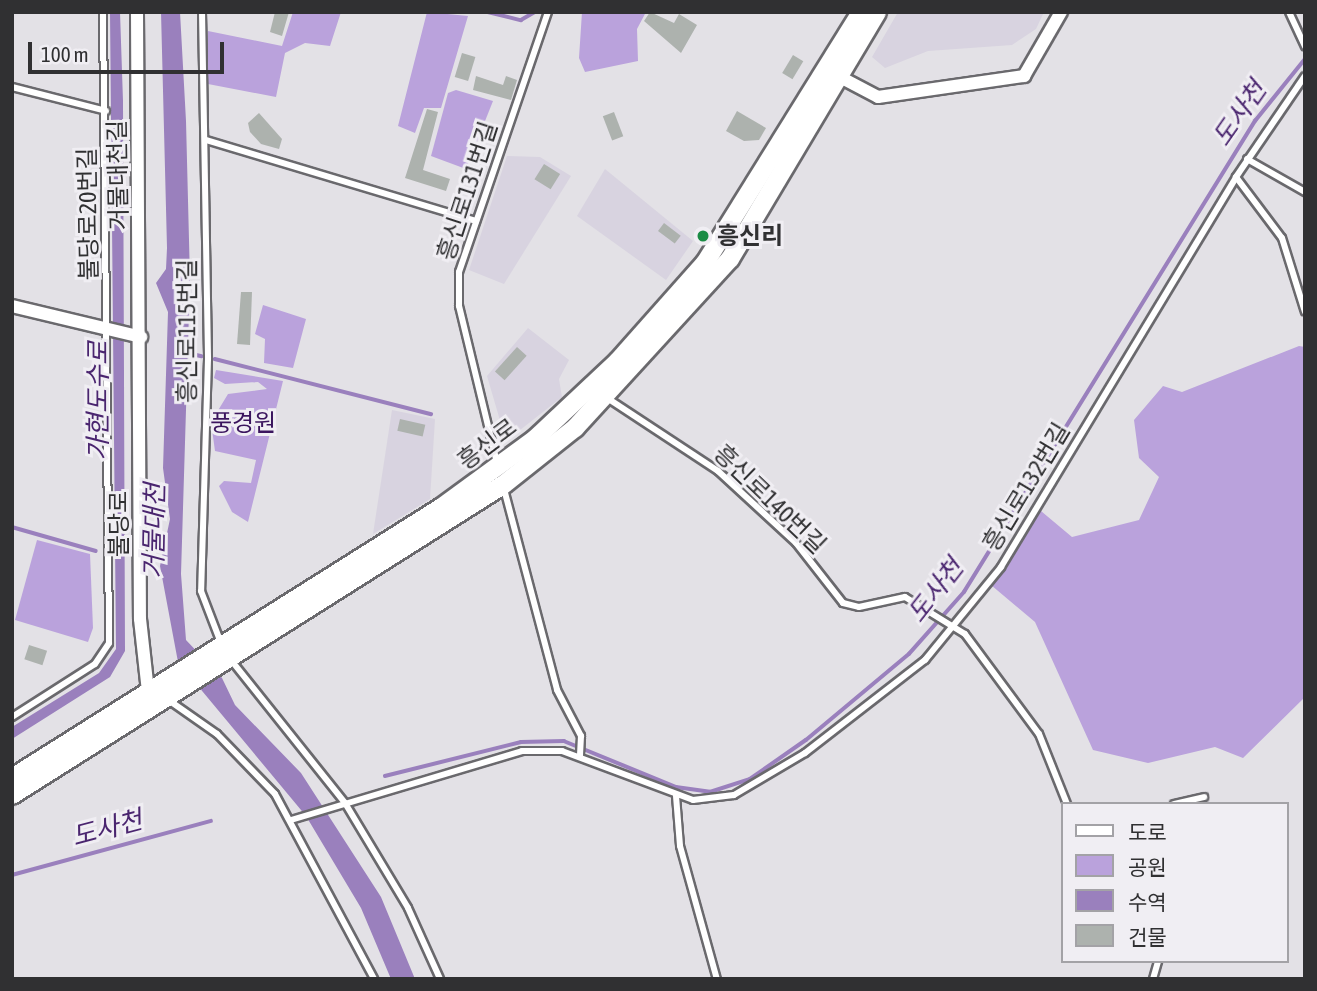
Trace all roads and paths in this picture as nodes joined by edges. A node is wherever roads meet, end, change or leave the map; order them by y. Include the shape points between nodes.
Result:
1 (103, 12) edge
2 (137, 12) edge
3 (202, 12) edge
4 (548, 12) edge
5 (861, 12) edge
6 (877, 12) edge
7 (1061, 12) edge
8 (1289, 12) edge
9 (1305, 47) edge
10 (840, 76) junction
11 (1305, 76) edge
12 (12, 87) edge
13 (106, 111) junction
14 (206, 140) junction
15 (1247, 159) junction
16 (1236, 177) junction
17 (1305, 192) edge
18 (476, 221) junction
19 (12, 306) edge
20 (1305, 312) edge
21 (108, 330) junction
22 (141, 338) junction
23 (594, 384) junction
24 (607, 398) junction
25 (501, 477) junction
26 (950, 623) junction
27 (223, 653) junction
28 (162, 695) junction
29 (12, 717) edge
30 (580, 753) junction
31 (12, 778) edge
32 (12, 795) edge
33 (676, 796) junction
34 (1204, 797) dead end
35 (1066, 802) edge
36 (1183, 802) edge
37 (345, 803) junction
38 (294, 819) junction
39 (374, 979) edge
40 (440, 979) edge
41 (717, 979) edge

1 - 13 lane, 불당로20번길
2 - 22 street, 거물대천길
3 - 14 lane, 흥신로115번길
4 - 18 lane, 흥신로131번길
5 - 23 main road, 흥신로 via 721,241
6 - 10 main road, 흥신로
7 - 10 street via 1024,76 878,97
8 - 9 lane
10 - 24 main road, 흥신로 via 730,259
11 - 15 lane, 흥신로132번길
12 - 13 lane
13 - 21 lane, 불당로20번길
14 - 18 lane
14 - 27 lane, 흥신로115번길 via 208,359 201,591
15 - 16 lane, 흥신로132번길
15 - 17 lane
16 - 20 lane via 1282,238
16 - 26 lane, 흥신로132번길 via 1001,567
18 - 25 lane, 흥신로131번길 via 459,272 459,306
19 - 21 street
21 - 22 street
21 - 29 lane, 불당로20번길 via 109,643 89,669
22 - 28 street, 불당로
23 - 24 lane, 흥신로140번길
23 - 25 main road, 흥신로
24 - 25 main road, 흥신로
24 - 26 lane, 흥신로140번길 via 718,471 796,543 843,603 859,607 905,597
25 - 27 main road, 흥신로
25 - 30 lane via 557,690 581,736
26 - 33 lane, 흥신로132번길 via 925,660 774,774 734,795
26 - 35 lane, 흥신로140번길 via 972,642 1039,734
27 - 28 main road, 흥신로
27 - 37 lane
28 - 31 main road, 흥신로
28 - 32 main road, 흥신로
28 - 38 lane via 218,734
30 - 33 lane, 흥신로132번길
30 - 37 lane, 흥신로132번길 via 522,751
33 - 41 lane via 680,846
34 - 36 lane
37 - 38 lane, 흥신로132번길
37 - 40 lane via 408,908
38 - 39 lane

